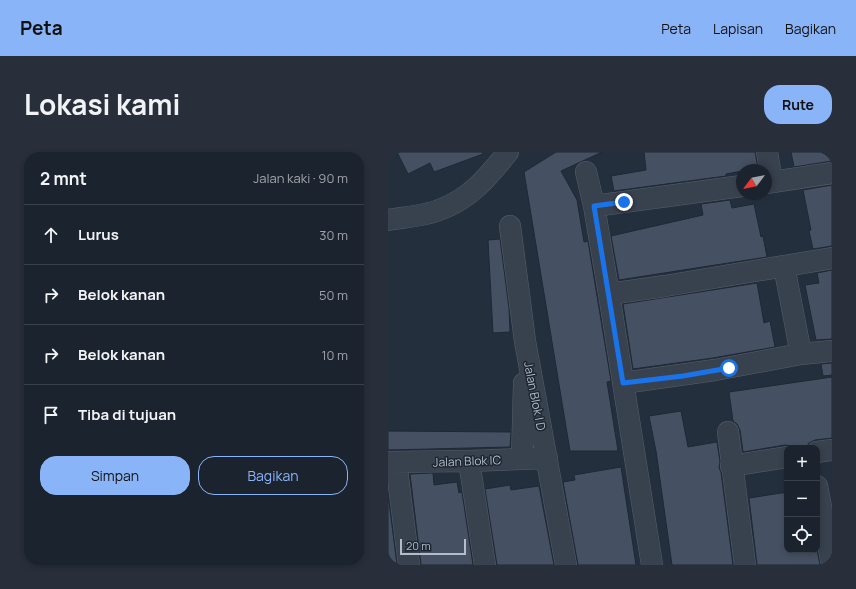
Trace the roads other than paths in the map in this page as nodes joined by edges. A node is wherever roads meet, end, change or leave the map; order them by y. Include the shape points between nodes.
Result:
1 (508, 152) edge
2 (768, 152) edge
3 (768, 164) edge
4 (586, 172) dead end
5 (832, 172) edge
6 (772, 182) edge
7 (736, 187) edge
8 (594, 206) junction
9 (388, 220) edge
10 (510, 226) dead end
11 (832, 258) edge
12 (784, 266) junction
13 (609, 294) junction
14 (525, 341) junction
15 (832, 351) edge
16 (801, 354) junction
17 (623, 383) junction
18 (728, 432) dead end
19 (832, 450) edge
20 (820, 452) edge
21 (784, 457) edge
22 (547, 458) junction
23 (522, 459) junction
24 (469, 461) junction
25 (392, 462) edge
26 (731, 466) junction
27 (820, 502) edge
28 (409, 565) edge
29 (485, 565) edge
30 (566, 565) edge
31 (652, 565) edge
32 (745, 565) edge
33 (832, 565) edge

1 - 9 street via 479,187 465,198 439,211
2 - 3 street
4 - 8 street
5 - 6 street
7 - 8 street
8 - 13 street
10 - 14 street, Jalan Blok I D
11 - 12 street
12 - 13 street
12 - 16 street
13 - 17 street
14 - 22 street, Jalan Blok I D
14 - 23 street
15 - 16 street
16 - 17 street
17 - 31 street
18 - 26 street
19 - 20 street
21 - 26 street
22 - 23 street, Jalan Blok IC
22 - 30 street, Jalan Blok I D
23 - 24 street, Jalan Blok IC
24 - 25 street, Jalan Blok IC
24 - 29 street
25 - 28 street
26 - 32 street
27 - 33 street

